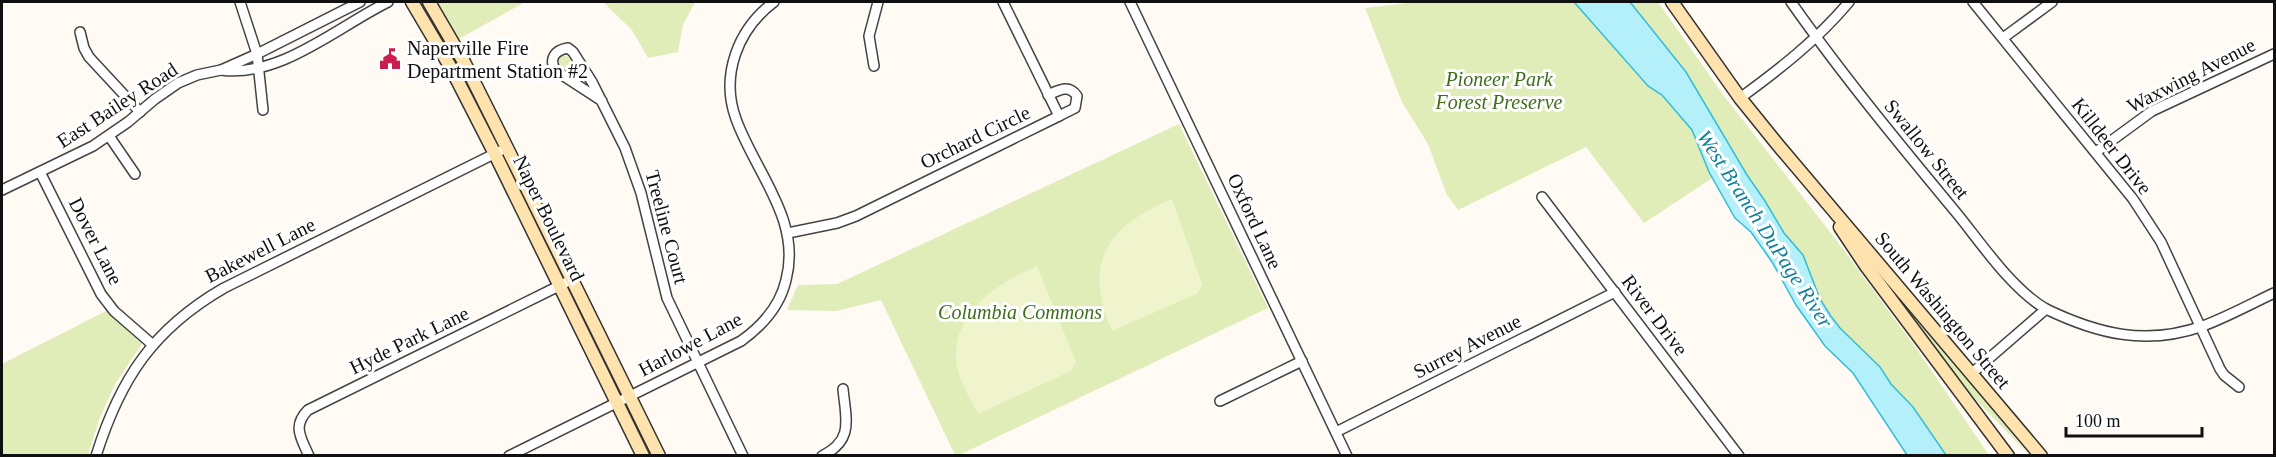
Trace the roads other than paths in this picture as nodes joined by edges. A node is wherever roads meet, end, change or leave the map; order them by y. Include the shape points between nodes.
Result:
1 (240, 2) edge
2 (360, 2) edge
3 (388, 2) edge
4 (412, 2) edge
5 (429, 2) edge
6 (774, 2) edge
7 (878, 2) edge
8 (1003, 2) edge
9 (1130, 2) edge
10 (1672, 2) edge
11 (1791, 2) edge
12 (1849, 2) edge
13 (1973, 2) edge
14 (2052, 2) edge
15 (80, 32) dead end
16 (1816, 38) junction
17 (2003, 38) junction
18 (257, 54) junction
19 (2274, 54) edge
20 (874, 66) dead end
21 (260, 69) junction
22 (221, 70) junction
23 (1048, 95) junction
24 (1740, 98) junction
25 (602, 101) junction
26 (263, 110) dead end
27 (140, 112) junction
28 (1059, 116) junction
29 (109, 136) junction
30 (507, 148) junction
31 (2096, 152) junction
32 (495, 154) junction
33 (40, 172) junction
34 (135, 174) dead end
35 (2, 190) edge
36 (1815, 190) junction
37 (1542, 196) dead end
38 (788, 233) junction
39 (566, 282) junction
40 (1615, 292) junction
41 (2274, 293) edge
42 (2046, 309) junction
43 (2200, 327) junction
44 (153, 345) junction
45 (1302, 361) junction
46 (698, 363) junction
47 (1971, 374) junction
48 (2239, 387) dead end
49 (843, 389) dead end
50 (630, 396) junction
51 (1220, 401) dead end
52 (617, 402) junction
53 (1336, 432) junction
54 (96, 456) edge
55 (309, 456) edge
56 (509, 456) edge
57 (643, 456) edge
58 (659, 456) edge
59 (743, 456) edge
60 (822, 456) edge
61 (1347, 456) edge
62 (1739, 456) edge
63 (2008, 456) edge
64 (2041, 456) edge

1 - 18 street
2 - 18 street, East Bailey Road
3 - 21 street, East Bailey Road
4 - 32 main road, Naper Boulevard
5 - 30 main road, Naper Boulevard
6 - 38 street, Harlowe Lane via 756,17 742,37 734,58 730,89 735,118
7 - 20 street via 869,36
8 - 23 street, Orchard Circle
9 - 45 street, Oxford Lane
10 - 24 main road, South Washington Street
11 - 16 street, Swallow Street
12 - 16 street
13 - 17 street, Killdeer Drive
14 - 17 street
15 - 27 street via 89,57
16 - 24 street
16 - 42 street, Swallow Street via 2001,267
17 - 31 street, Killdeer Drive
18 - 21 street
18 - 22 street, East Bailey Road
19 - 31 street, Waxwing Avenue via 2152,111
21 - 22 street, East Bailey Road
21 - 26 street
22 - 27 street, East Bailey Road via 178,83
23 - 28 street, Orchard Circle
23 - 28 street via 1067,88 1077,96 1075,108
24 - 36 main road, South Washington Street
25 - 25 street, Treeline Court via 573,51 568,48 556,52 552,57 556,71
25 - 46 street, Treeline Court via 635,175 667,298
27 - 29 street, East Bailey Road
28 - 38 street, Orchard Circle via 856,216
29 - 33 street, East Bailey Road
29 - 34 street
30 - 32 street, Bakewell Lane
30 - 39 main road, Naper Boulevard
31 - 43 street, Killdeer Drive via 2155,232
32 - 39 main road, Naper Boulevard
32 - 44 street, Bakewell Lane via 224,288 180,317
33 - 35 street, East Bailey Road
33 - 44 street, Dover Lane via 101,294
36 - 47 main road, South Washington Street
36 - 63 main road, South Washington Street via 1866,266
37 - 40 street, River Drive
38 - 46 street, Harlowe Lane via 788,275 775,307 749,336
39 - 50 main road, Naper Boulevard
39 - 52 main road, Naper Boulevard
39 - 55 street, Hyde Park Lane via 308,410 298,430
40 - 53 street, Surrey Avenue
40 - 62 street, River Drive
41 - 43 street, Swallow Street
42 - 43 street, Swallow Street via 2095,330 2127,336
42 - 47 street
43 - 48 street, Killdeer Drive via 2224,375
44 - 54 street, Bakewell Lane via 119,394
45 - 51 street
45 - 53 street, Oxford Lane
46 - 50 street, Harlowe Lane
46 - 59 street, Treeline Court
47 - 64 main road, South Washington Street
49 - 60 street via 844,438 837,448
50 - 52 street, Harlowe Lane
50 - 58 main road, Naper Boulevard
52 - 56 street, Harlowe Lane
52 - 57 main road, Naper Boulevard
53 - 61 street, Oxford Lane

